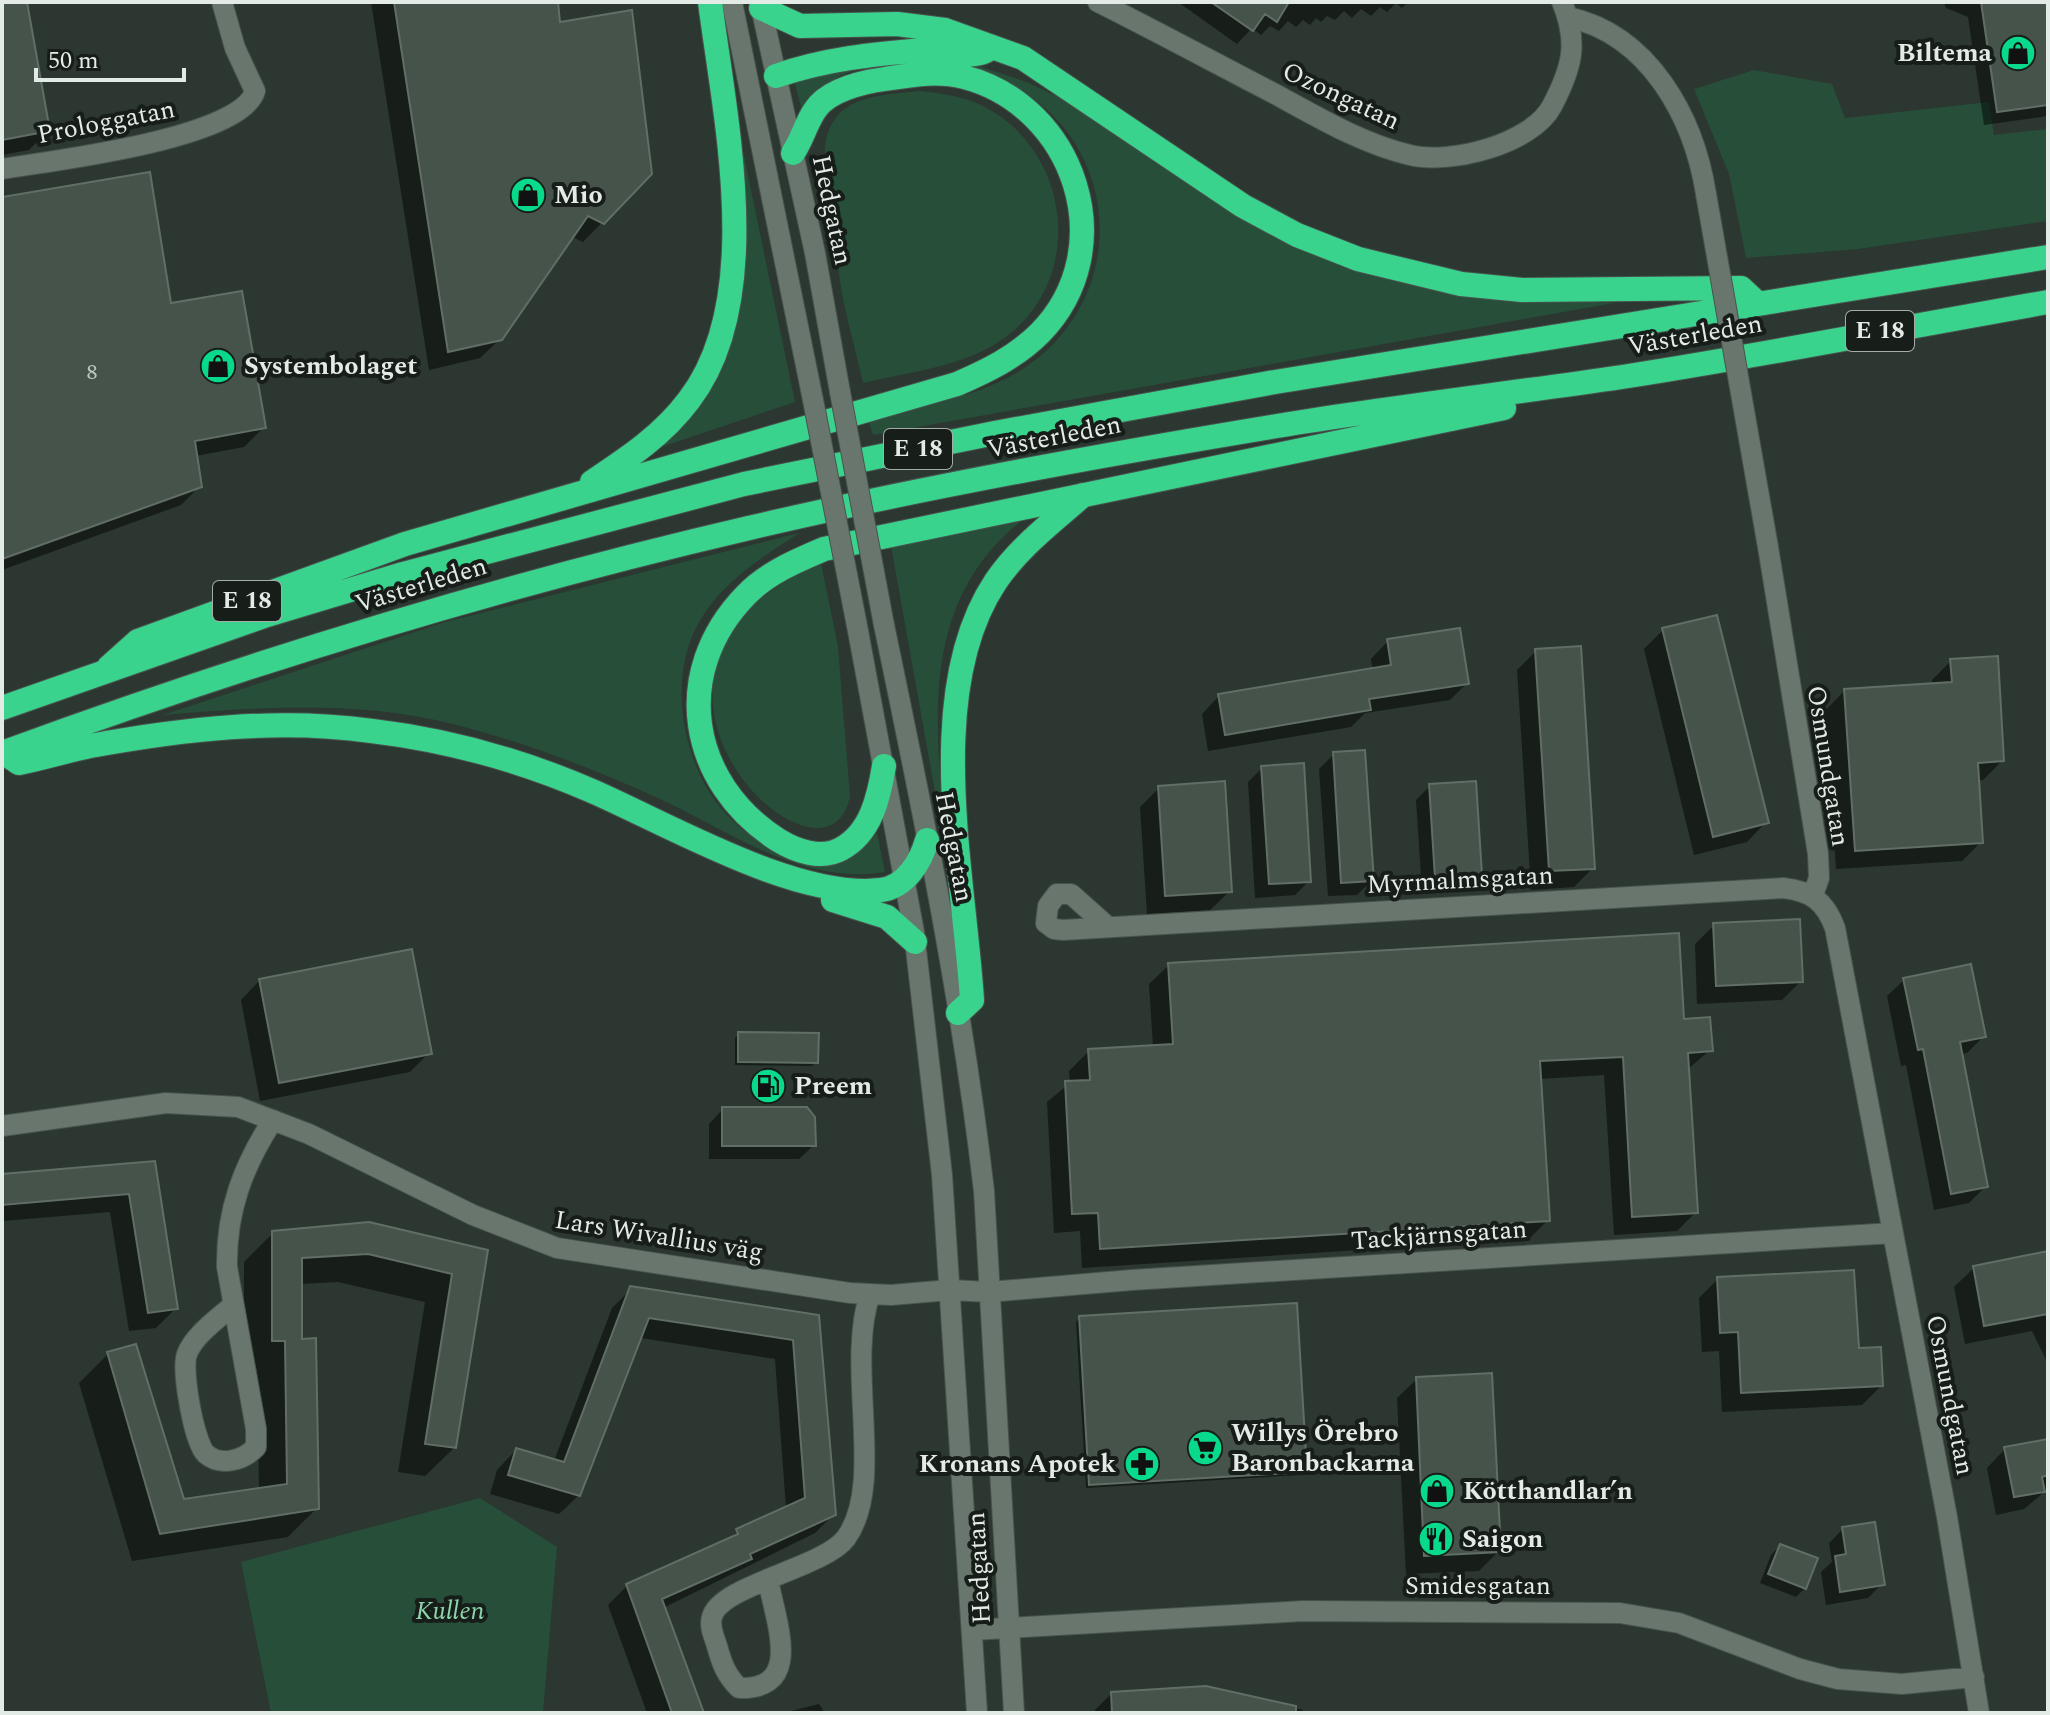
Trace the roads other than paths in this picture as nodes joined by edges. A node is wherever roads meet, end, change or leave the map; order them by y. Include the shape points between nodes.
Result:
1 (222, 2) edge
2 (710, 2) edge
3 (732, 2) edge
4 (1098, 2) edge
5 (761, 5) edge
6 (1565, 10) edge
7 (992, 47) junction
8 (776, 76) junction
9 (749, 82) junction
10 (793, 153) junction
11 (2, 169) edge
12 (2048, 257) edge
13 (1756, 302) junction
14 (2048, 302) edge
15 (1626, 376) junction
16 (573, 494) junction
17 (1085, 494) junction
18 (99, 675) junction
19 (2, 708) edge
20 (3, 752) edge
21 (884, 766) junction
22 (927, 840) junction
23 (904, 878) junction
24 (824, 885) junction
25 (1813, 895) junction
26 (1108, 927) dead end
27 (915, 937) junction
28 (958, 1013) junction
29 (273, 1120) junction
30 (2, 1126) edge
31 (1893, 1233) junction
32 (950, 1290) junction
33 (989, 1292) junction
34 (870, 1294) junction
35 (233, 1305) junction
36 (768, 1579) junction
37 (1009, 1628) junction
38 (972, 1630) junction
39 (1974, 1677) junction
40 (977, 1713) edge
41 (1014, 1713) edge
42 (1979, 1713) edge

1 - 11 street, Prologgatan via 255,91 247,106 172,138
2 - 16 highway, E 18 via 735,248 723,331 704,378 676,417 640,449
3 - 9 street, Hedgatan
4 - 6 street, Ozongatan via 1377,145 1428,157 1453,156 1516,139 1549,112 1566,79 1574,42
5 - 7 highway via 800,26 914,25
5 - 8 street, Hedgatan
6 - 25 street, Osmundgatan, bridge via 1635,54 1670,91 1694,138 1818,854
7 - 8 highway via 979,55 936,49 844,58
7 - 13 highway via 1023,58 1243,206 1358,259 1461,284 1575,292 1741,288
8 - 9 street
8 - 10 street, Hedgatan
9 - 21 street, Hedgatan, bridge
10 - 16 highway, E 18 via 815,109 849,88 927,74 960,76 994,87 1047,128 1077,183 1081,243 1063,301 1022,349 957,384
10 - 22 street, Hedgatan, bridge
12 - 13 highway, Västerleden / E 18
13 - 18 highway, Västerleden / E 18 via 1119,410 744,484 403,574
14 - 15 highway, Västerleden / E 18
15 - 17 highway, E 18 via 1470,415
15 - 20 highway, Västerleden / E 18 via 1152,447 754,526 512,587 343,637 191,684
16 - 18 highway, E 18 via 405,544 138,641
17 - 21 highway, E 18 via 824,549 772,574 746,594 721,625 706,654 698,690 699,725 719,782 760,828 791,848 816,855 838,851 854,841 878,803
17 - 28 highway via 1012,560 984,601 966,646 953,738 972,1000
18 - 19 highway, Västerleden / E 18
20 - 24 highway, E 18 via 19,763 87,747 240,726 327,726 397,734 550,775 771,871
21 - 23 street, Hedgatan
22 - 23 highway via 923,856
22 - 28 street, Hedgatan
23 - 24 highway, E 18 via 881,890
23 - 27 street, Hedgatan
24 - 27 highway, E 18 via 829,898 887,917
25 - 26 street, Myrmalmsgatan via 1783,888
25 - 31 street, Osmundgatan via 1828,909 1835,928
27 - 32 street, Hedgatan
28 - 33 street, Hedgatan via 984,1191
29 - 30 street, Lars Wivallius väg via 238,1107 166,1103
29 - 34 street, Lars Wivallius väg via 473,1215 557,1248
29 - 35 street via 244,1171 230,1215 227,1267
31 - 33 street, Tackjärnsgatan
31 - 39 street, Osmundgatan
32 - 33 street, Tackjärnsgatan
32 - 34 street, Lars Wivallius väg
32 - 38 street, Hedgatan
33 - 37 street, Hedgatan
34 - 36 street via 859,1370 865,1470 855,1521 845,1540 827,1553
35 - 35 street via 256,1447 248,1455 220,1460 199,1444 184,1368 187,1351
36 - 36 street via 720,1603 712,1614 726,1675 739,1688 762,1686 774,1679 782,1663
37 - 38 street, Smidesgatan
37 - 39 street, Smidesgatan via 1303,1611 1620,1613 1679,1623 1838,1679 1902,1684
37 - 41 street, Hedgatan
38 - 40 street, Hedgatan
39 - 42 street, Osmundgatan

